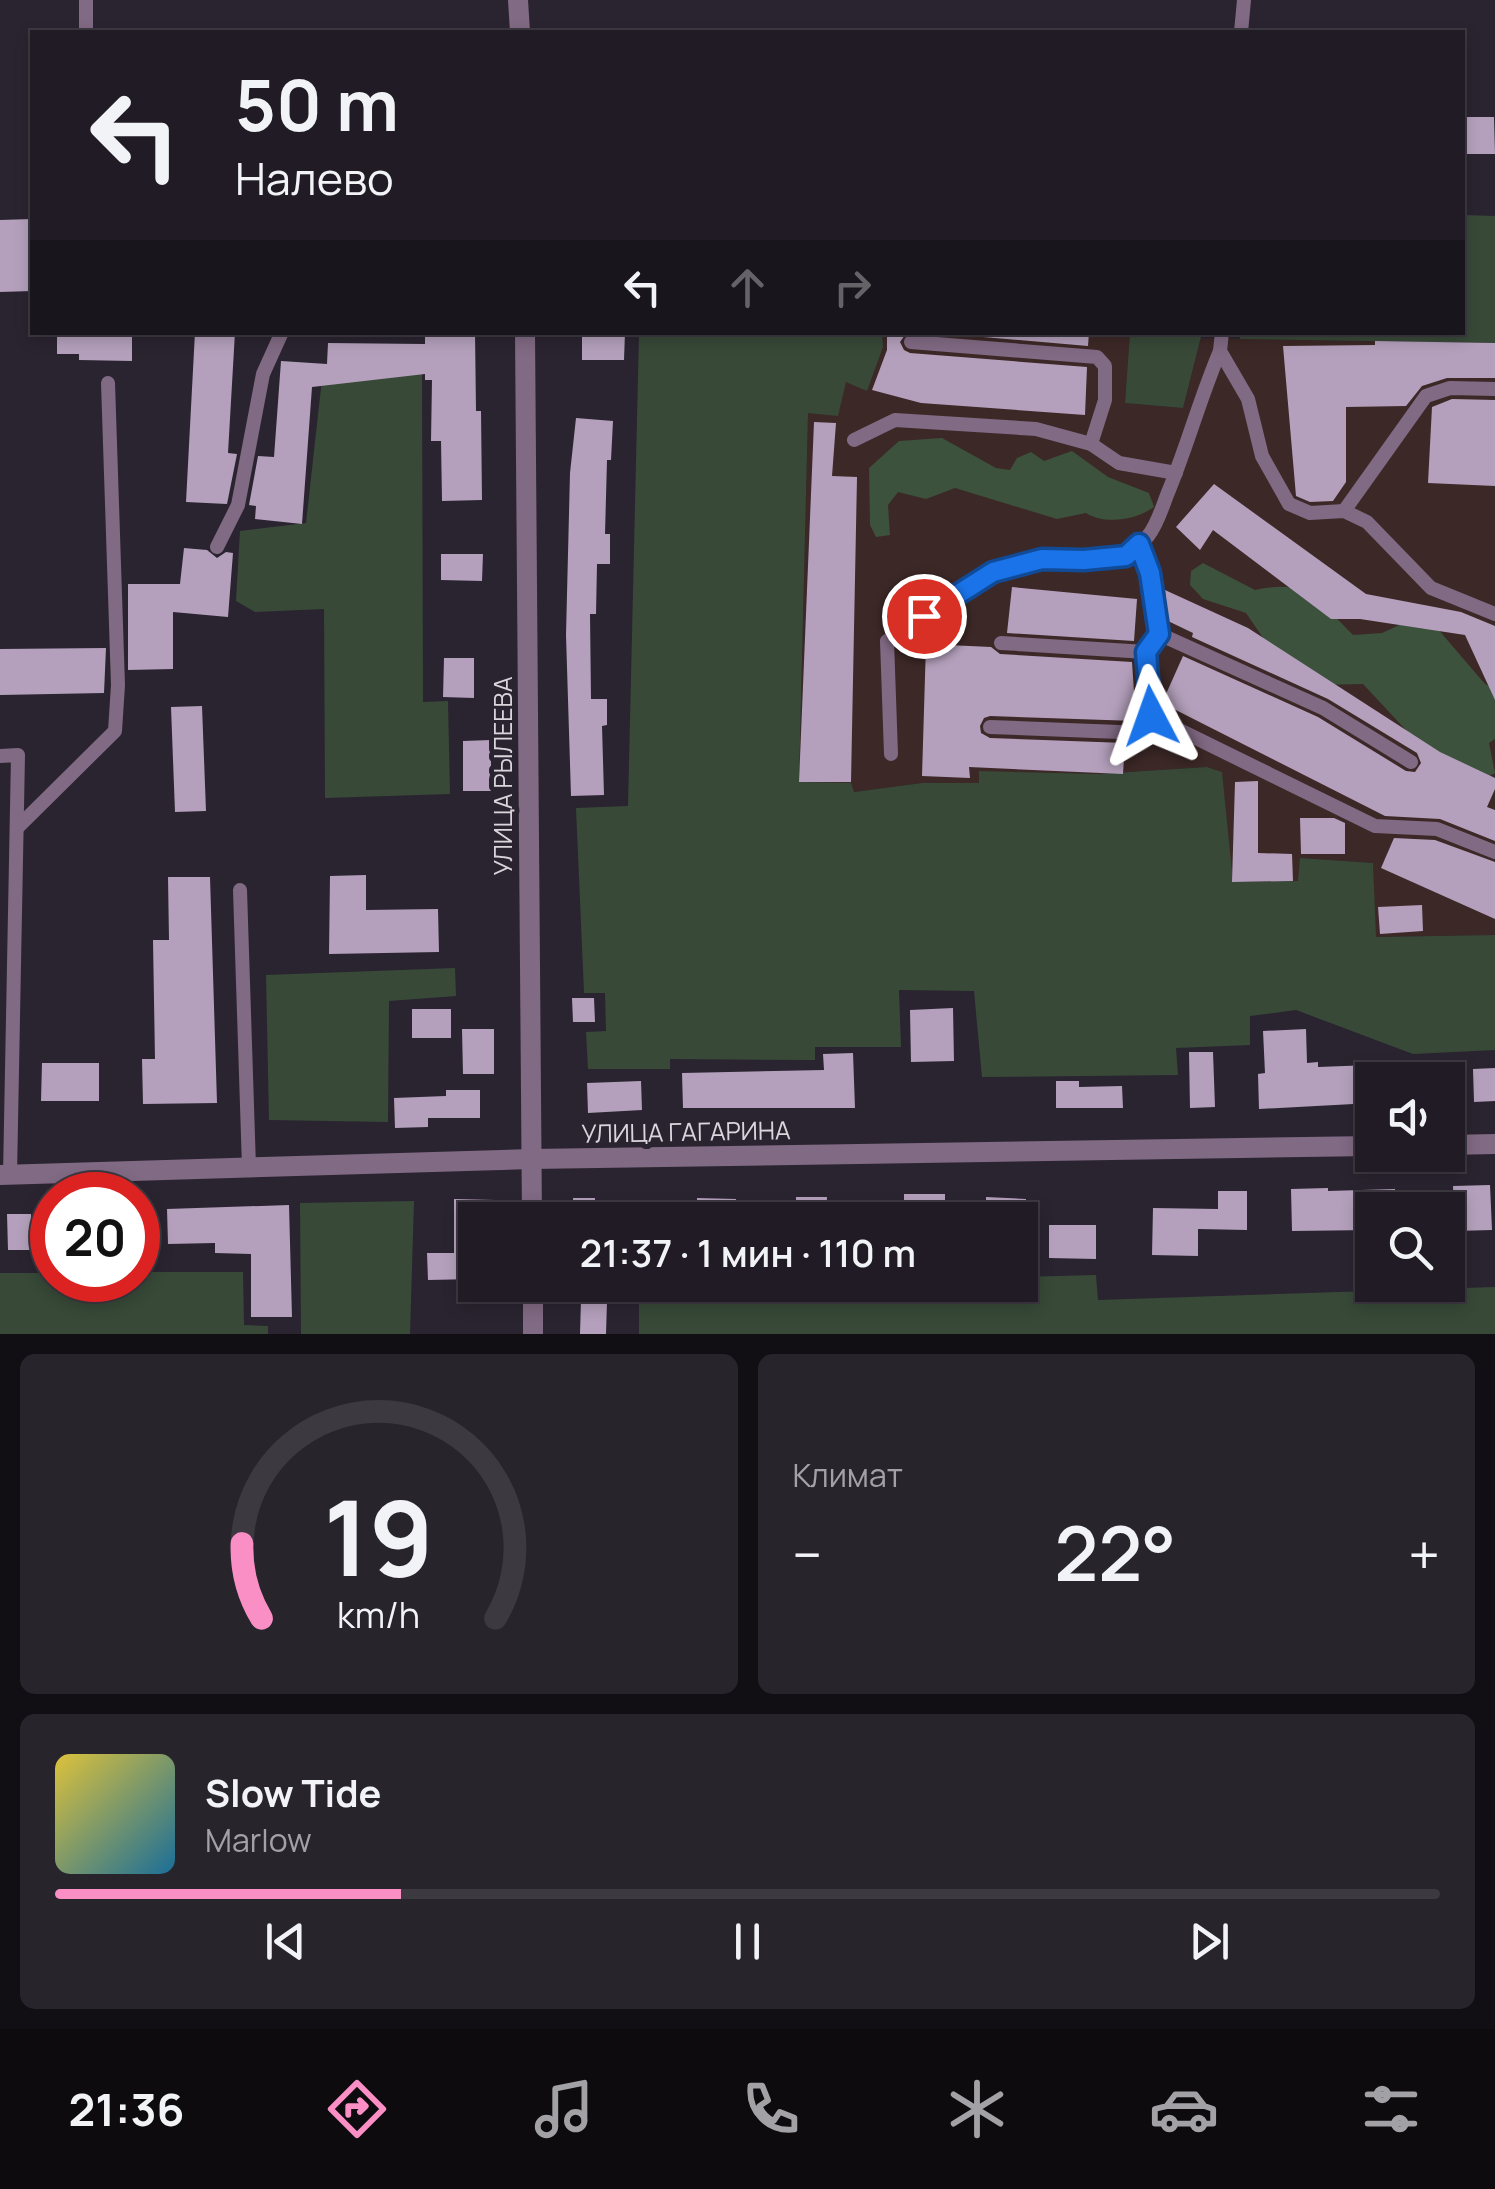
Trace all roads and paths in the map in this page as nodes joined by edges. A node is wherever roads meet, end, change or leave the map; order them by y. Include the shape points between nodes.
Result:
1 (86, 0) edge
2 (518, 0) edge
3 (1244, 0) edge
4 (86, 30) edge
5 (520, 30) edge
6 (1240, 30) edge
7 (281, 335) edge
8 (525, 335) edge
9 (1222, 335) edge
10 (911, 342) dead end
11 (1220, 351) junction
12 (108, 383) dead end
13 (1495, 389) edge
14 (854, 440) dead end
15 (1091, 444) junction
16 (1176, 473) junction
17 (1344, 510) junction
18 (1139, 544) junction
19 (217, 547) dead end
20 (1495, 614) edge
21 (1159, 634) junction
22 (1001, 643) dead end
23 (1146, 652) junction
24 (1151, 716) junction
25 (990, 727) dead end
26 (891, 754) dead end
27 (0, 756) edge
28 (1411, 762) dead end
29 (17, 828) junction
30 (1495, 852) edge
31 (240, 890) dead end
32 (1465, 1144) edge
33 (1495, 1144) edge
34 (1355, 1146) edge
35 (531, 1160) junction
36 (249, 1167) junction
37 (5, 1175) edge
38 (532, 1202) edge
39 (532, 1302) edge
40 (533, 1334) edge

1 - 4 lane
2 - 5 street
3 - 6 lane
7 - 19 lane via 263,374 238,505
8 - 35 street, УЛИЦА РЫЛЕЕВА
9 - 11 lane
10 - 15 lane via 1096,357 1105,366 1105,400
11 - 16 lane
11 - 17 lane via 1248,400 1262,456 1289,504 1310,512
12 - 29 lane via 115,731
13 - 17 lane via 1450,388 1426,396
14 - 15 lane via 895,420 1036,429
15 - 16 lane via 1118,463
16 - 18 lane via 1151,533
17 - 20 lane via 1366,522 1431,588
18 - 21 lane
18 - 26 lane via 1126,556 1042,559 993,572 888,641
21 - 23 lane
21 - 28 lane via 1323,708
22 - 23 lane
23 - 24 lane
24 - 25 lane via 1145,732
24 - 30 lane via 1375,826 1437,829
27 - 29 lane via 18,755
29 - 37 lane
31 - 36 lane
32 - 33 street
34 - 35 street, УЛИЦА ГАГАРИНА
35 - 36 street, УЛИЦА ГАГАРИНА
35 - 38 street, УЛИЦА РЫЛЕЕВА
36 - 37 street, УЛИЦА ГАГАРИНА
39 - 40 street

